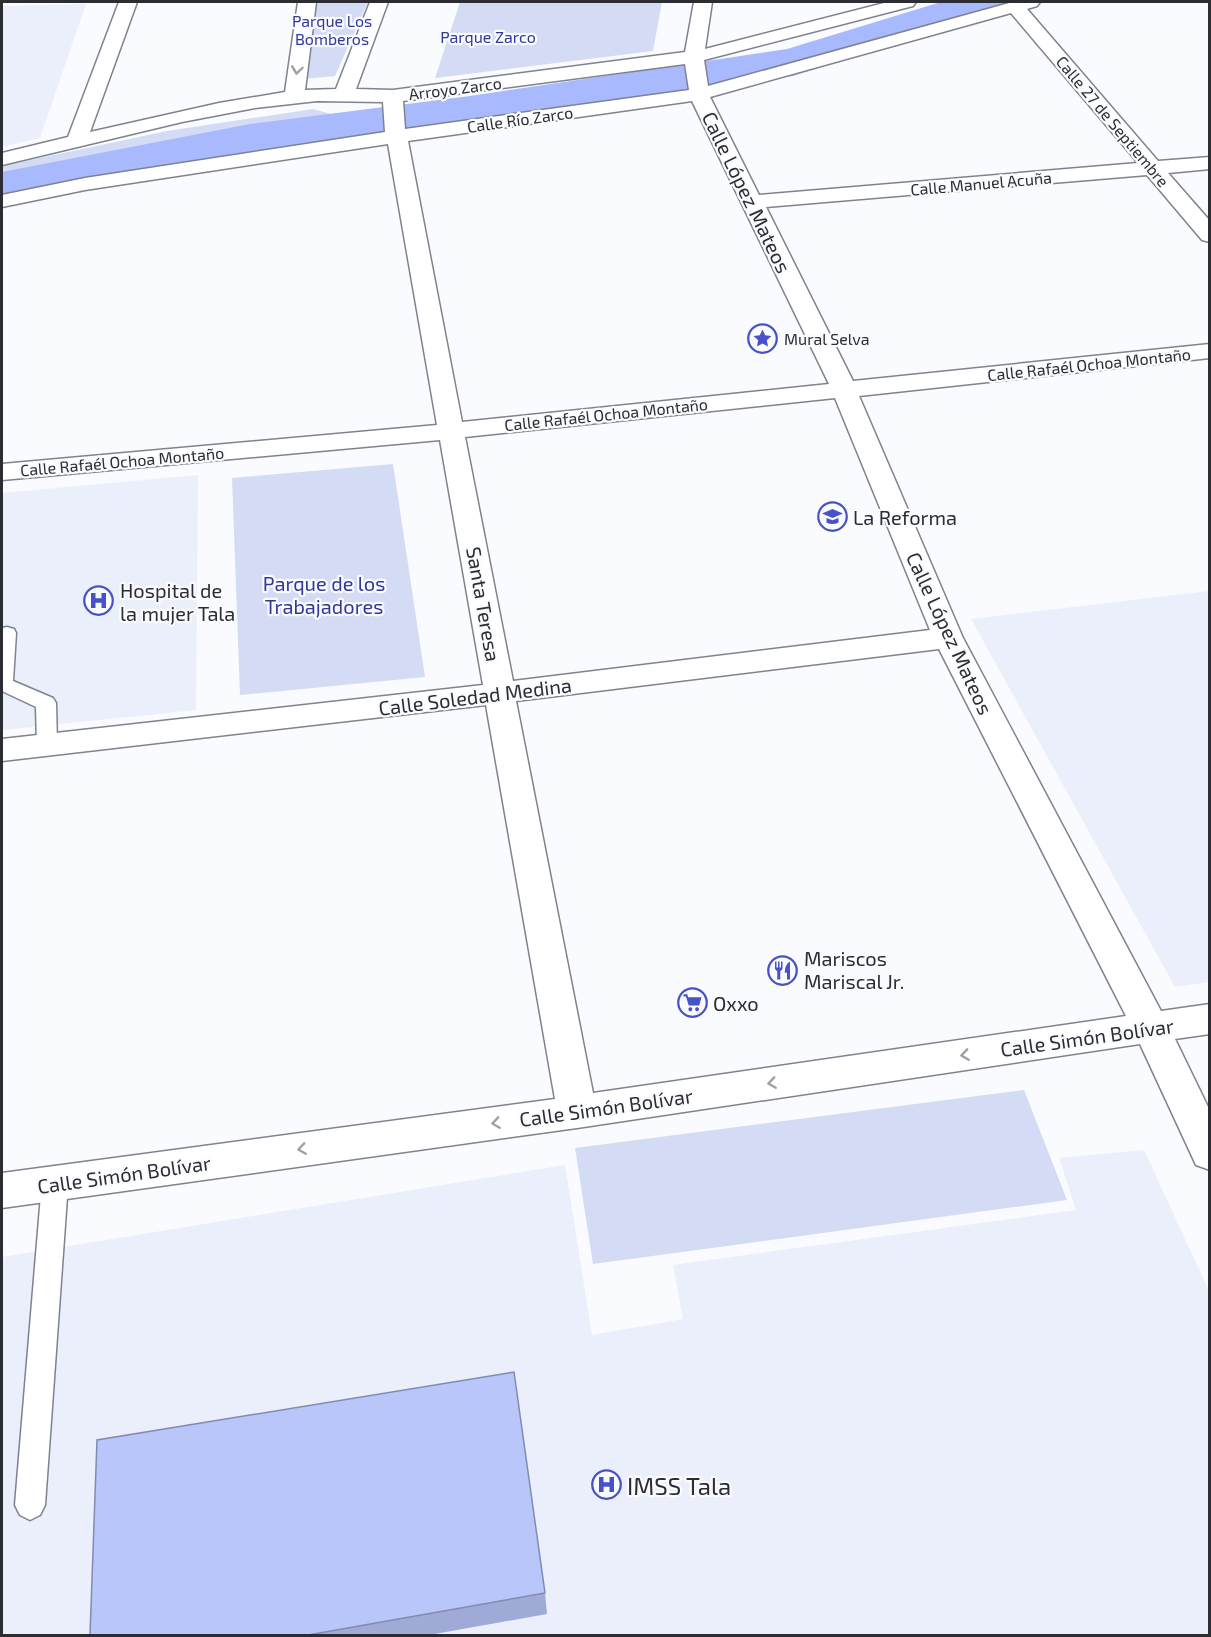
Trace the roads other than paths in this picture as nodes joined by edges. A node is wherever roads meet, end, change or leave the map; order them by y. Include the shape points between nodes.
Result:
1 (128, 2) edge
2 (307, 2) edge
3 (379, 2) edge
4 (703, 2) edge
5 (907, 2) edge
6 (1023, 4) edge
7 (697, 76) junction
8 (344, 94) junction
9 (294, 97) junction
10 (394, 119) junction
11 (76, 142) junction
12 (2, 159) edge
13 (1209, 163) edge
14 (1154, 168) junction
15 (2, 201) edge
16 (752, 202) junction
17 (1209, 236) edge
18 (1209, 351) edge
19 (844, 389) junction
20 (452, 431) junction
21 (2, 472) edge
22 (7, 633) dead end
23 (948, 638) junction
24 (500, 693) junction
25 (47, 745) junction
26 (2, 750) edge
27 (1209, 1019) edge
28 (1151, 1028) junction
29 (578, 1112) junction
30 (1209, 1153) edge
31 (55, 1183) junction
32 (2, 1191) edge
33 (30, 1505) dead end

1 - 11 street
2 -> 9 street
3 - 8 street
4 - 7 street
5 - 7 street, Arroyo Zarco
6 - 7 street, Calle Río Zarco
6 - 14 street, Calle 27 de Septiembre
7 - 10 street, Calle Río Zarco
7 - 10 street, Arroyo Zarco
7 - 16 street, Calle López Mateos
8 - 9 street, Arroyo Zarco
8 - 10 street, Arroyo Zarco
9 - 11 street, Arroyo Zarco via 208,111
10 - 15 street, Calle Río Zarco
10 - 20 street, Santa Teresa
11 - 12 street, Arroyo Zarco
13 - 14 street, Calle Manuel Acuña
14 - 16 street, Calle Manuel Acuña
14 - 17 street, Calle 27 de Septiembre
16 - 19 street, Calle López Mateos
18 - 19 street, Calle Rafaél Ochoa Montaño
19 - 20 street, Calle Rafaél Ochoa Montaño
19 - 23 street, Calle López Mateos
20 - 21 street, Calle Rafaél Ochoa Montaño
20 - 24 street, Santa Teresa
22 - 25 lane via 5,686 46,703
23 - 24 street, Calle Soledad Medina
23 - 28 street, Calle López Mateos
24 - 25 street, Calle Soledad Medina
24 - 29 street, Santa Teresa
25 - 26 street, Calle Soledad Medina
27 - 28 street, Calle Simón Bolívar
28 -> 29 street, Calle Simón Bolívar
28 - 30 street, Calle López Mateos
29 -> 31 street, Calle Simón Bolívar
31 - 32 street, Calle Simón Bolívar
31 - 33 lane

